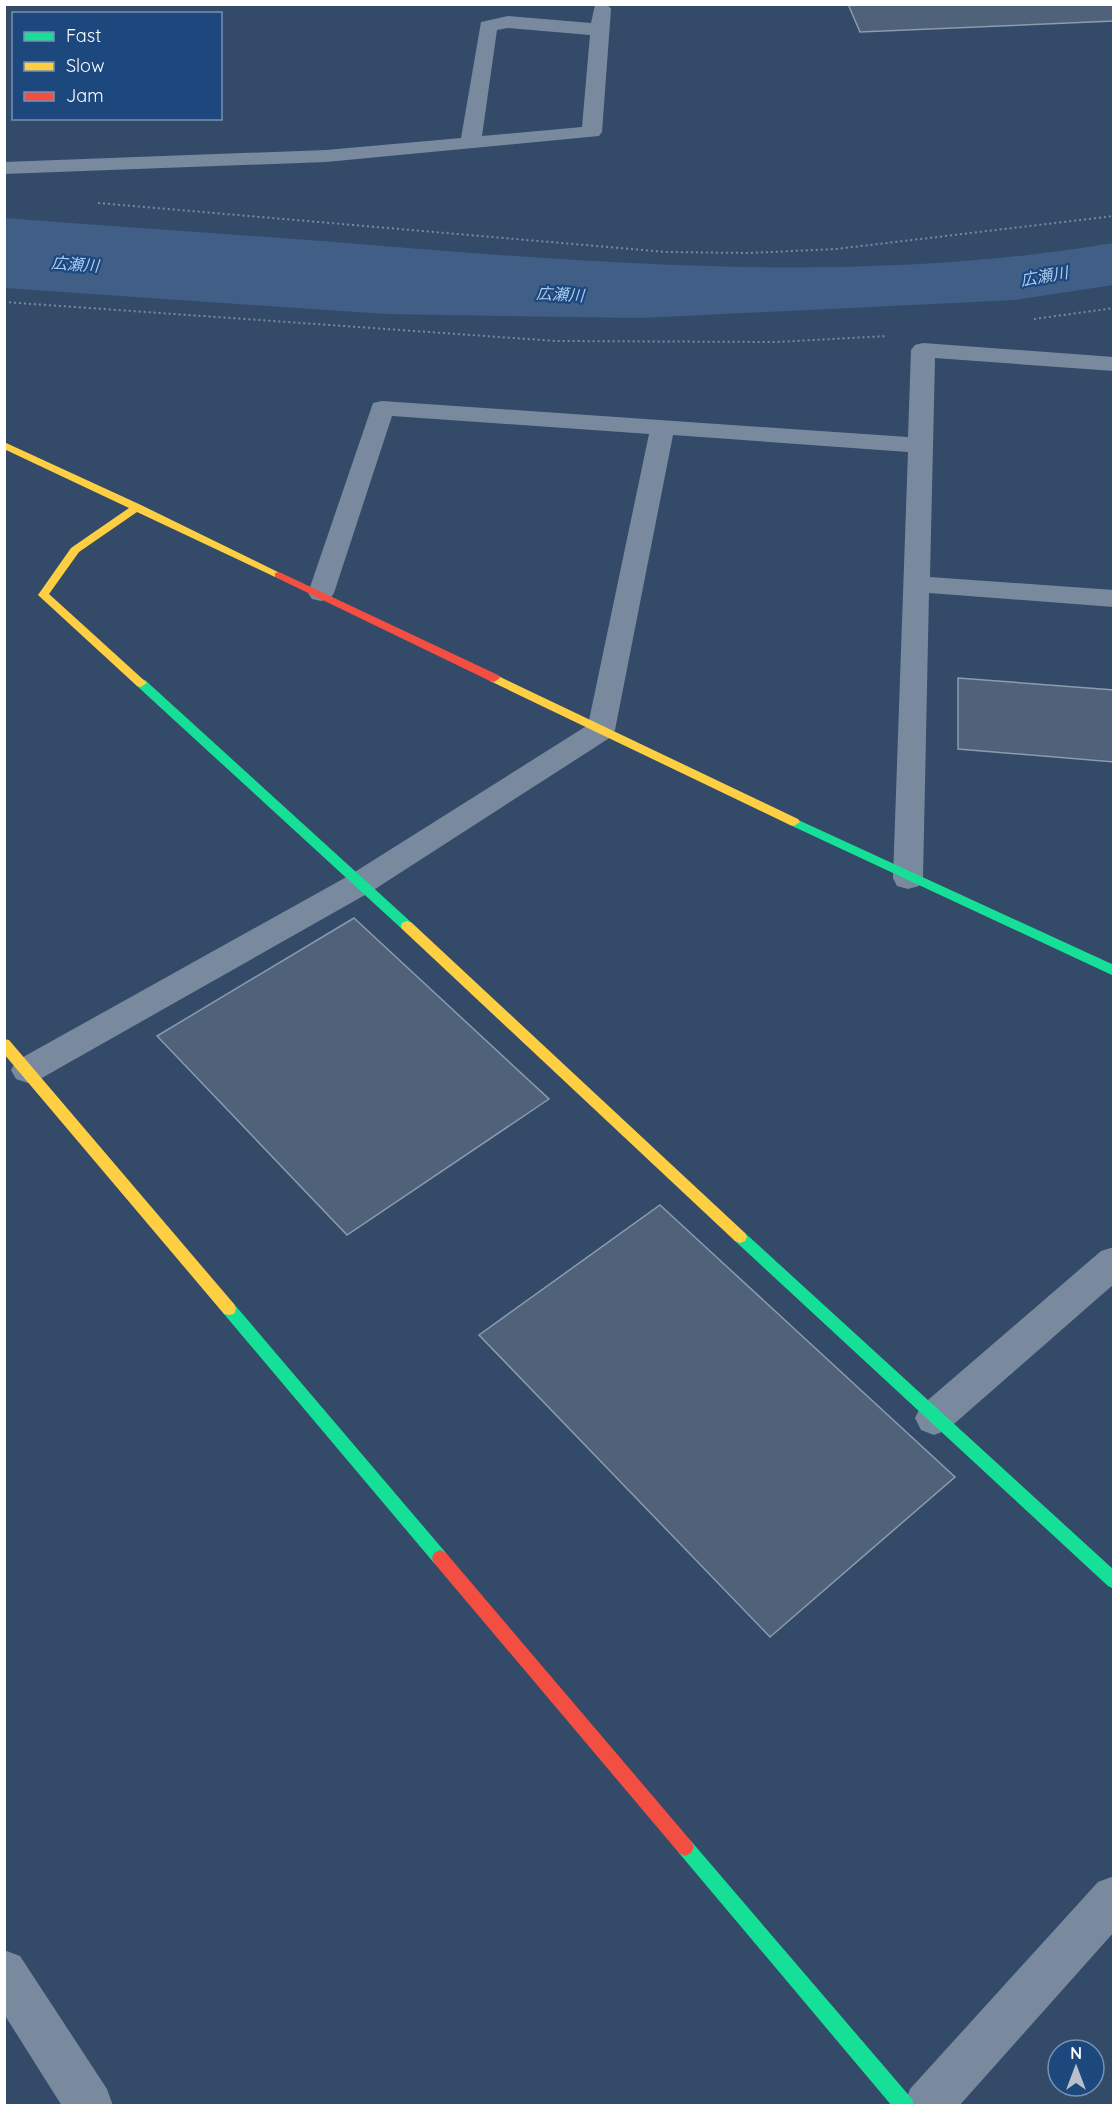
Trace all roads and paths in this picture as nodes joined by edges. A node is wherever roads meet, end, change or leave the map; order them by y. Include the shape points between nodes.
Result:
1 (602, 9) dead end
2 (601, 30) junction
3 (471, 143) junction
4 (4, 168) edge
5 (89, 203) dead end
6 (1113, 216) edge
7 (4, 302) edge
8 (1113, 308) edge
9 (1030, 319) dead end
10 (893, 335) dead end
11 (1113, 364) edge
12 (662, 428) junction
13 (4, 445) edge
14 (920, 445) junction
15 (137, 507) junction
16 (916, 584) junction
17 (321, 593) junction
18 (1113, 599) edge
19 (601, 730) junction
20 (908, 878) junction
21 (361, 883) junction
22 (1113, 971) edge
23 (4, 1044) edge
24 (28, 1070) junction
25 (1113, 1262) edge
26 (934, 1418) junction
27 (1113, 1581) edge
28 (1113, 1898) edge
29 (4, 1972) edge
30 (90, 2106) edge
31 (905, 2106) edge
32 (927, 2106) edge

1 - 2 street
2 - 3 street via 592,132
2 - 3 street via 508,22 488,26
3 - 4 street via 326,156
5 - 6 path via 666,252 836,249
7 - 10 path via 453,335 670,345 804,343
8 - 9 path
11 - 14 street via 923,350
12 - 14 street
12 - 17 street via 382,408
12 - 19 street
13 - 15 street
14 - 16 street
15 - 17 street
15 - 21 street via 75,550 43,595
16 - 18 street
16 - 20 street
17 - 19 street
19 - 20 street
19 - 21 street
20 - 22 street
21 - 24 street
21 - 26 street
23 - 24 street
24 - 31 street
25 - 26 street
26 - 27 street
28 - 32 street
29 - 30 street

